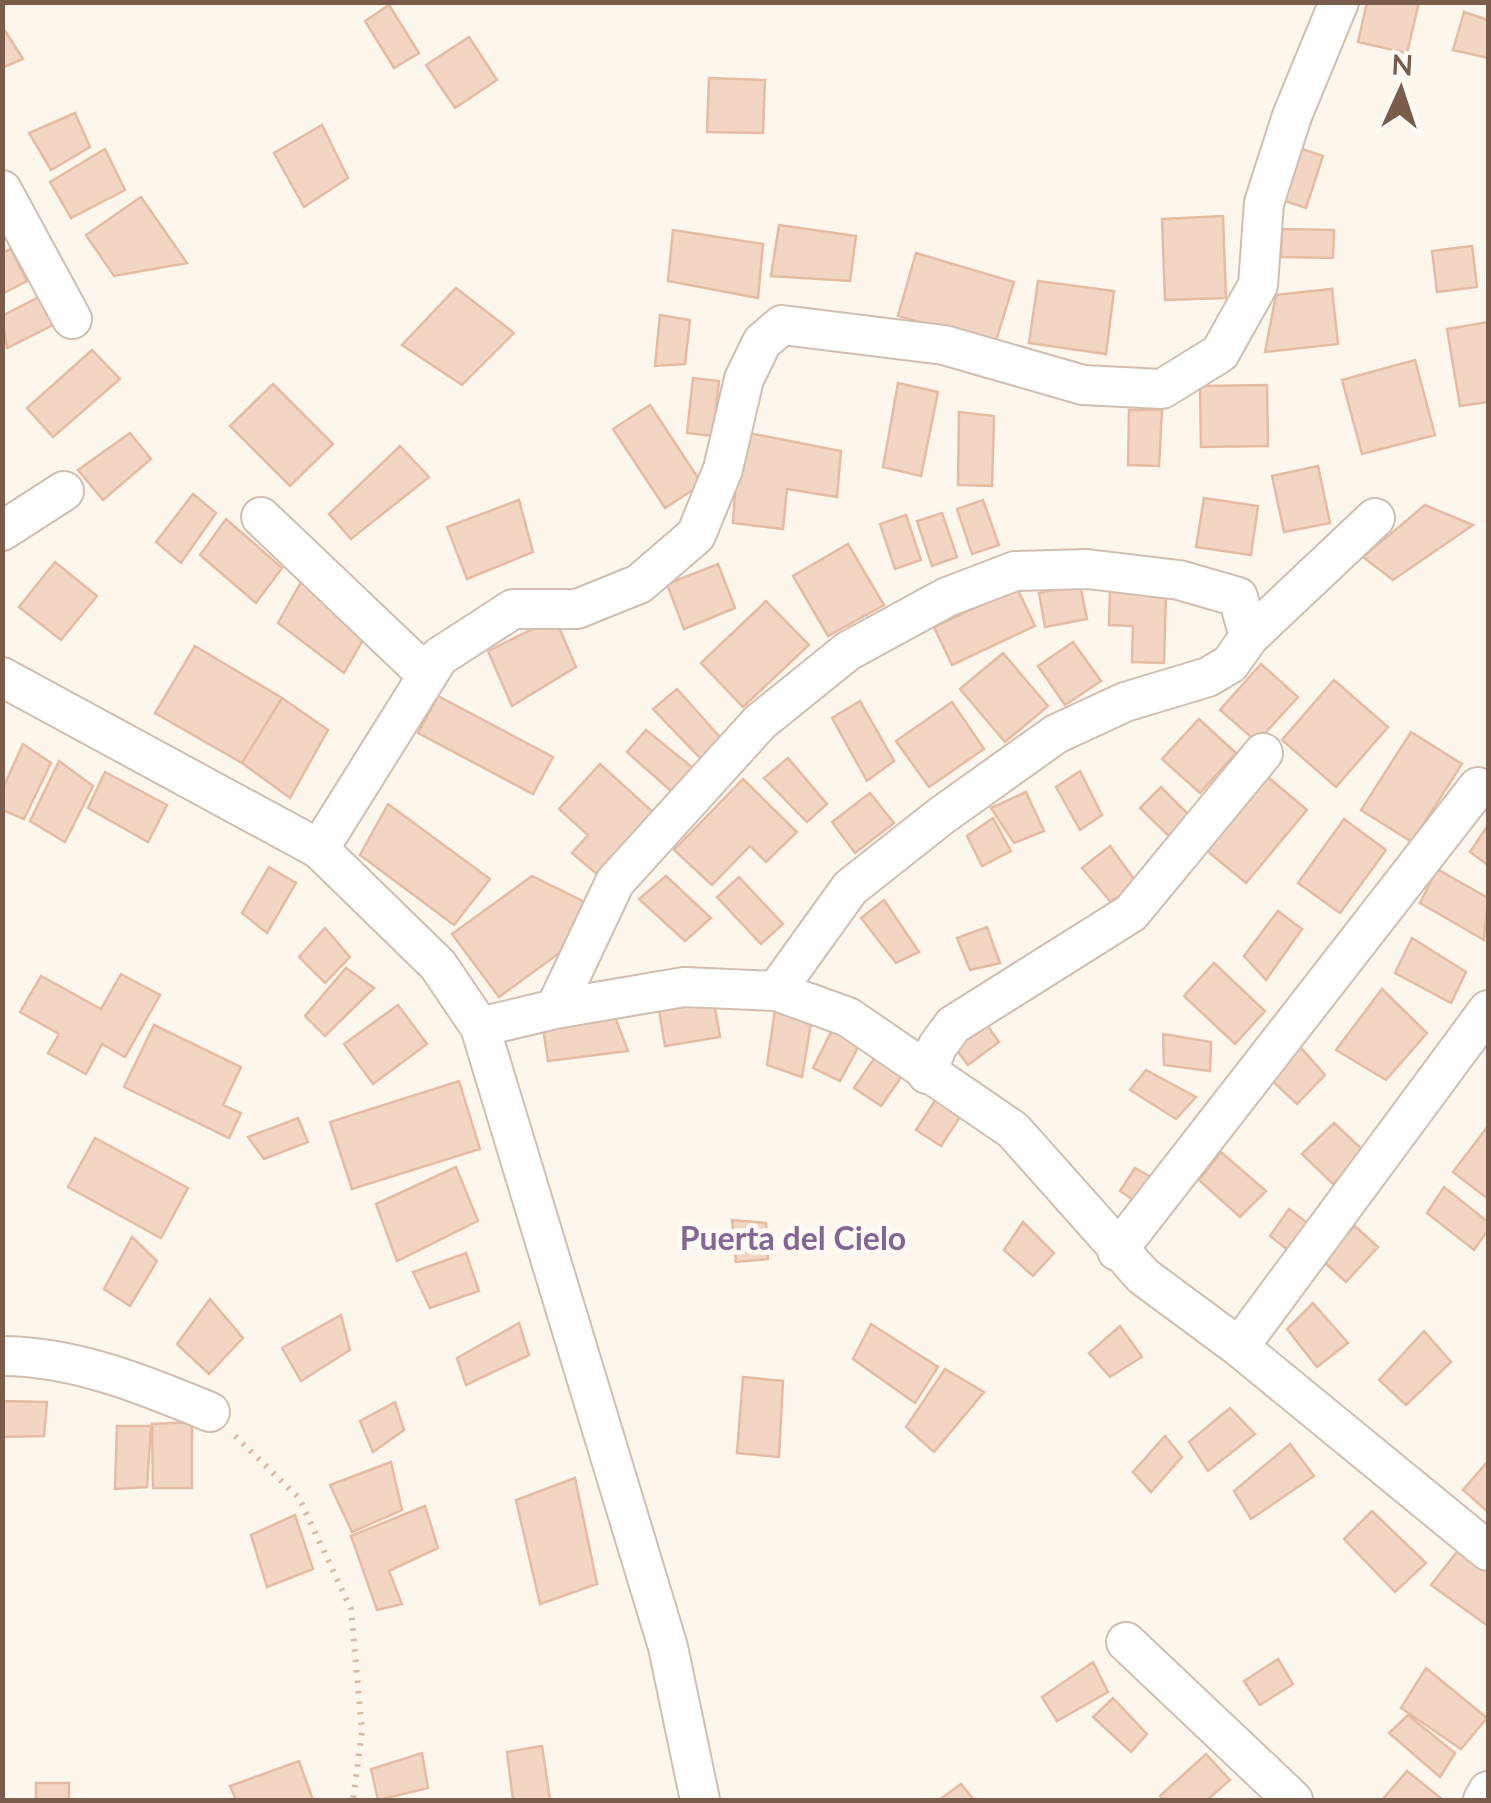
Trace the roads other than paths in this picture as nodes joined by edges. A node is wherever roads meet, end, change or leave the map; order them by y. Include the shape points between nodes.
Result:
1 (1339, 2) edge
2 (2, 190) edge
3 (72, 319) dead end
4 (64, 491) dead end
5 (261, 517) dead end
6 (1375, 518) dead end
7 (2, 531) edge
8 (1249, 637) junction
9 (427, 675) junction
10 (2, 677) edge
11 (1262, 753) dead end
12 (1478, 787) dead end
13 (320, 848) junction
14 (776, 991) junction
15 (554, 1008) junction
16 (1488, 1010) edge
17 (480, 1028) junction
18 (927, 1074) junction
19 (1117, 1250) junction
20 (1239, 1347) junction
21 (2, 1356) edge
22 (210, 1412) road end
23 (1488, 1550) edge
24 (1126, 1642) dead end
25 (1488, 1791) edge
26 (700, 1800) edge
27 (1293, 1800) edge
28 (1483, 1800) edge

1 - 9 street via 1264,203 1258,285 1220,353 1162,389 1083,385 944,345 782,325 762,342 744,378 723,469 696,534 639,584 577,609 513,609 438,657
2 - 3 street
4 - 7 street
5 - 9 street
6 - 8 street
8 - 14 street via 1230,664 1056,734 942,816 850,888
8 - 15 street via 1238,596 1180,580 1087,569 1015,571 914,615 848,651 760,722 616,882
9 - 13 street
10 - 13 street
11 - 18 street via 1131,913 954,1025
12 - 19 street
13 - 17 street via 438,965
14 - 15 street via 684,986
14 - 18 street via 848,1017
15 - 17 street
16 - 20 street
17 - 26 street via 668,1646
18 - 19 street via 1013,1130
19 - 20 street
20 - 23 street
21 - 22 street via 30,1356 134,1380
24 - 27 street
25 - 28 street

